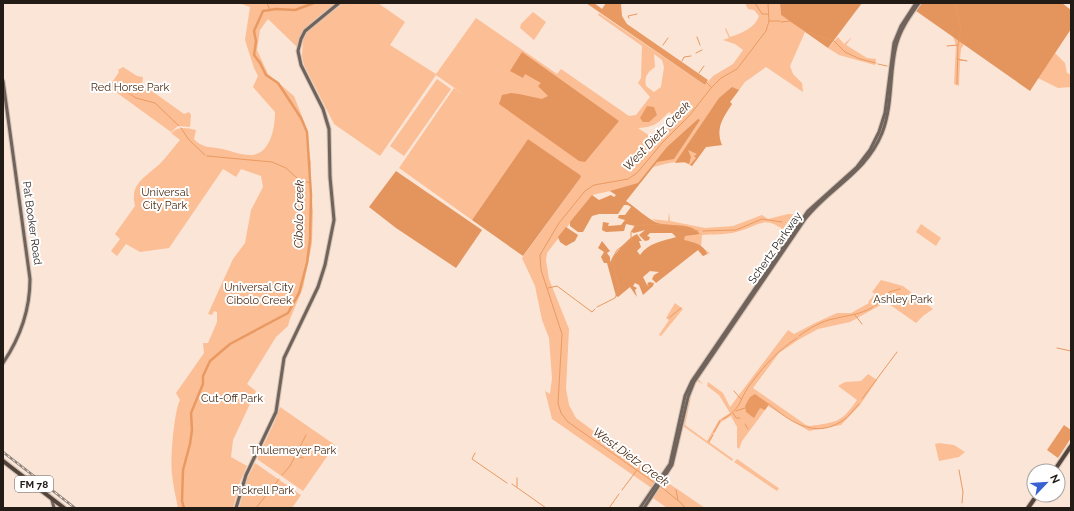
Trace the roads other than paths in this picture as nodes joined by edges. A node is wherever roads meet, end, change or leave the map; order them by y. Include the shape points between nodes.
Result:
1 (339, 3) edge
2 (916, 3) edge
3 (919, 3) edge
4 (3, 81) edge
5 (3, 363) edge
6 (1071, 446) edge
7 (3, 461) edge
8 (1059, 463) edge
9 (664, 478) junction
10 (653, 493) junction
11 (49, 496) junction
12 (54, 508) edge
13 (64, 508) edge
14 (236, 508) edge
15 (640, 508) edge
16 (644, 508) edge

1 - 14 main road via 305,31 298,51 303,69 329,129 334,220 325,265 318,287 284,358 276,412 246,475
2 - 9 main road, Schertz Parkway via 900,26 894,43 885,113 874,143 858,167 808,210 692,381
3 - 9 main road, Schertz Parkway via 903,27 896,44 887,114 876,145 859,168 808,215 694,382 674,458
4 - 5 main road, Pat Booker Road via 30,284 23,324
6 - 8 main road
7 - 11 main road, FM 78
9 - 10 main road, Schertz Parkway
10 - 15 main road, Schertz Parkway
10 - 16 main road, Schertz Parkway
11 - 12 main road
11 - 13 main road, FM 78

